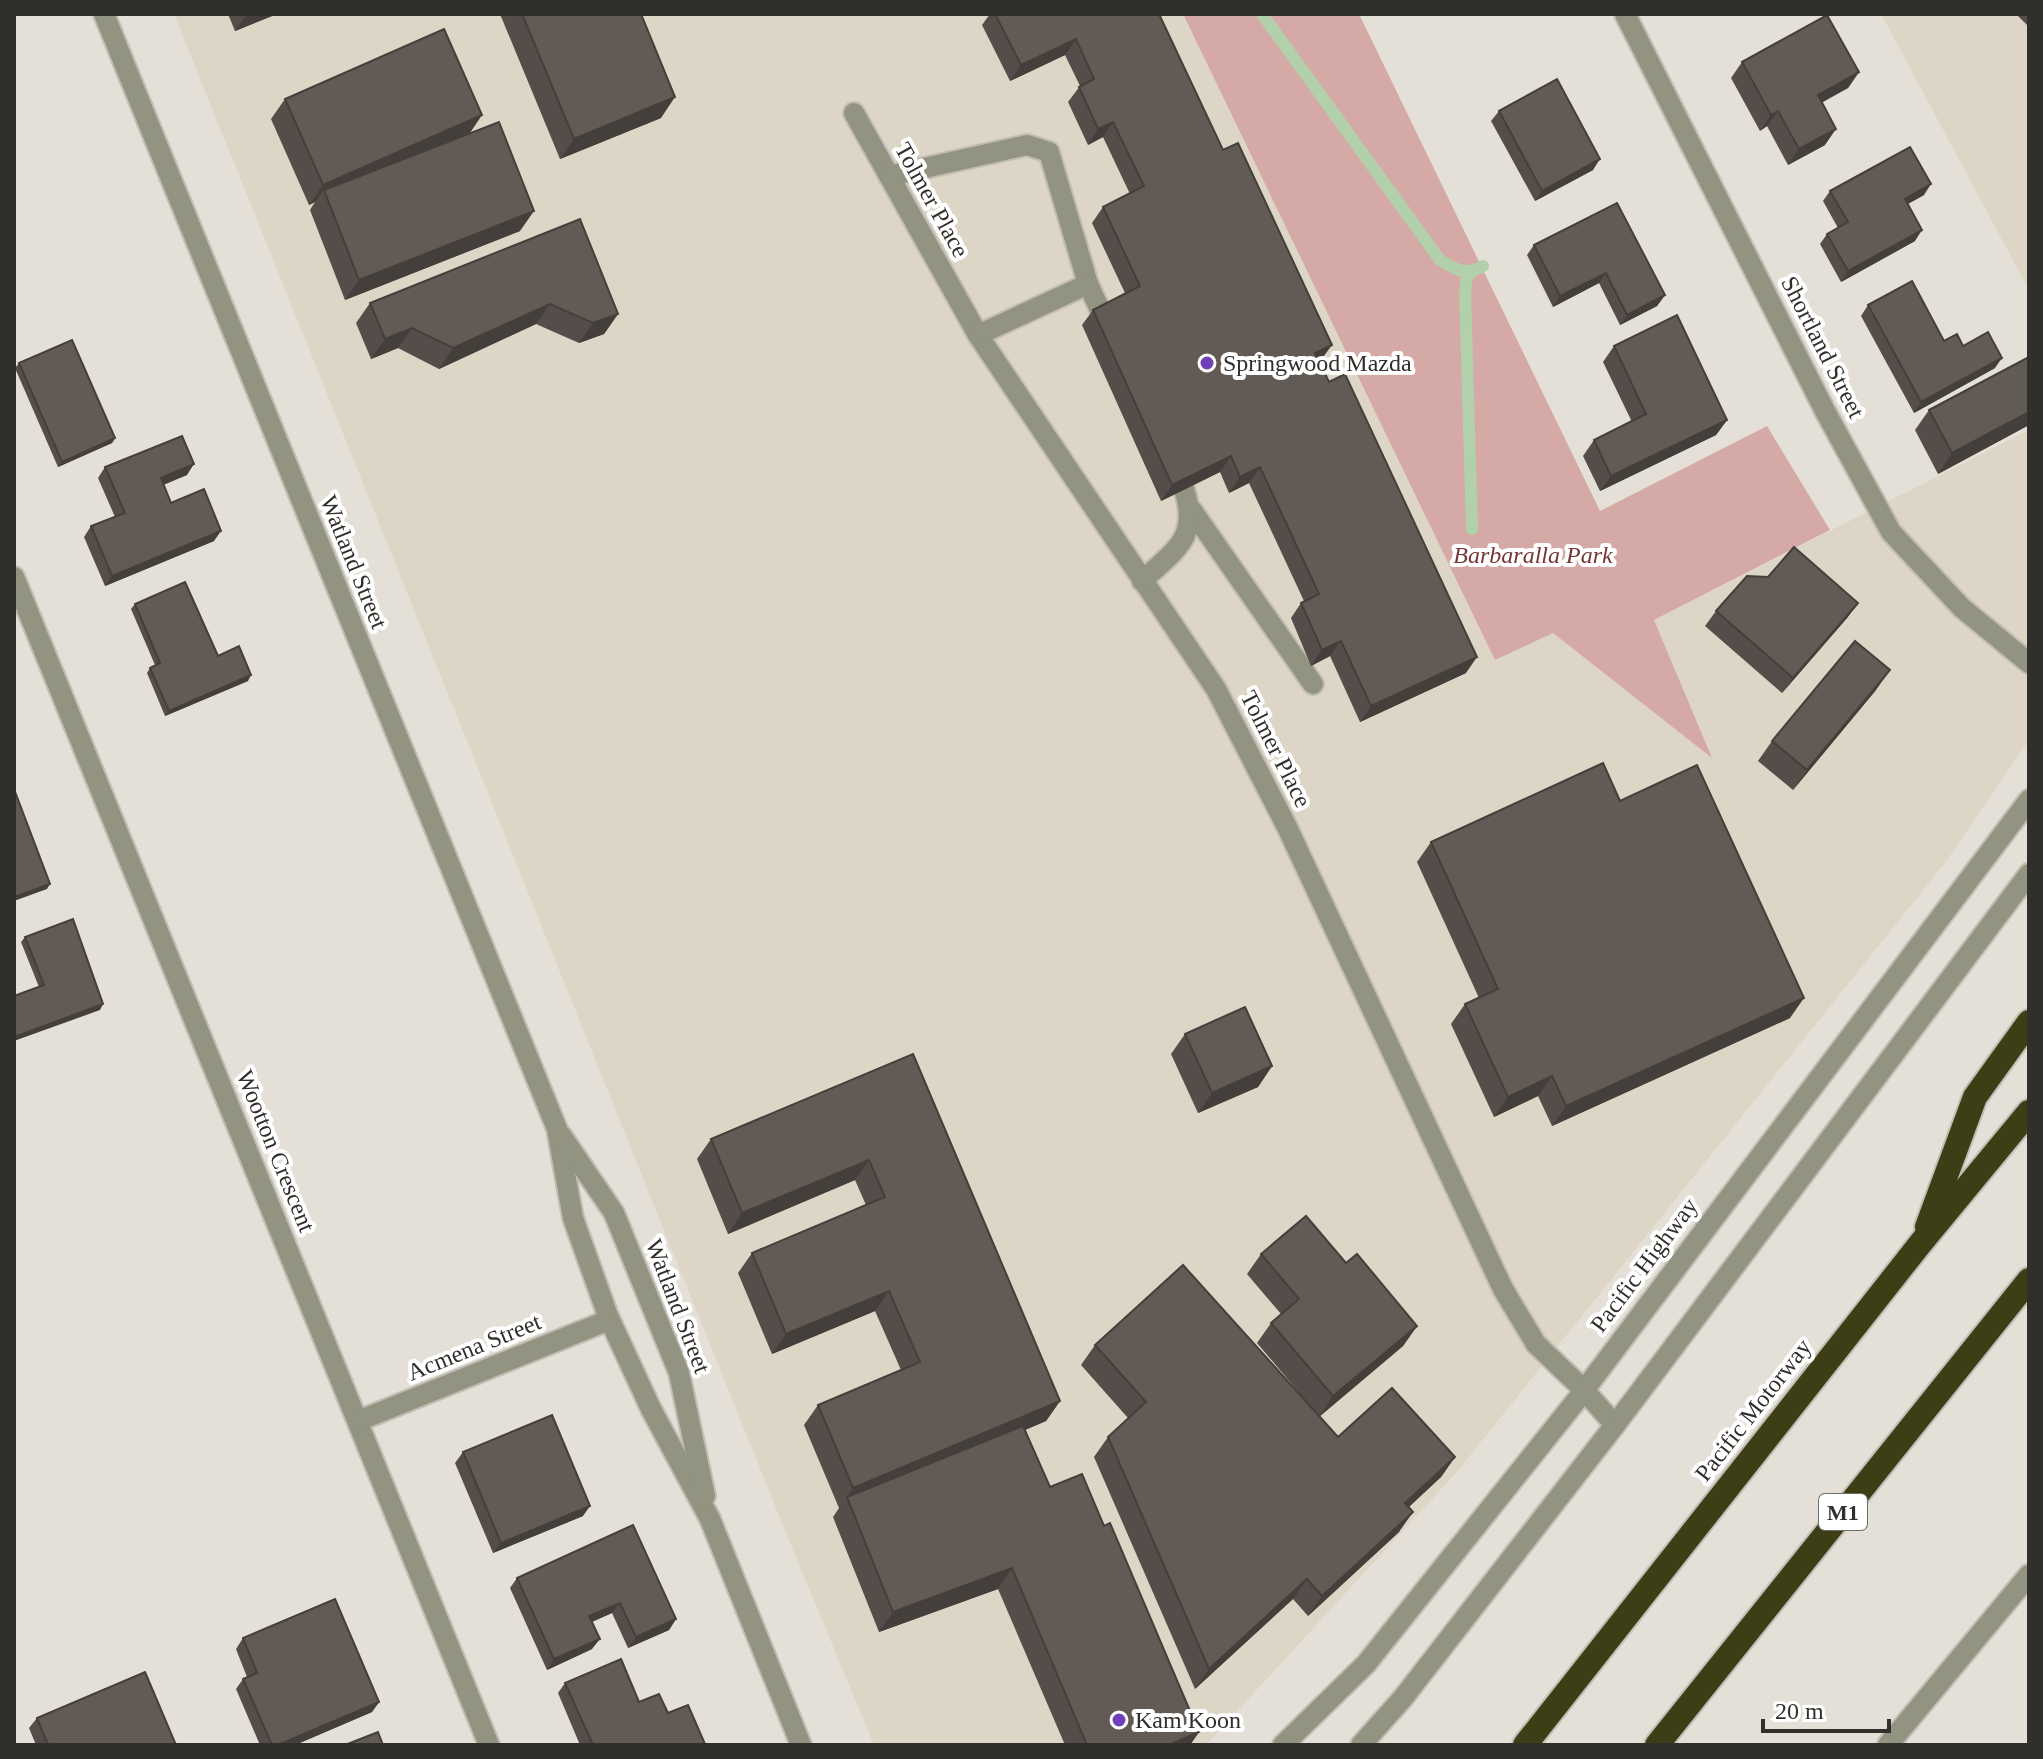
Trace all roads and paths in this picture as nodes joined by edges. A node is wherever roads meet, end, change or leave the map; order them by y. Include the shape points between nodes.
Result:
1 (104, 14) edge
2 (1625, 14) edge
3 (854, 113) dead end
4 (889, 176) junction
5 (1088, 284) junction
6 (1102, 314) edge
7 (978, 335) junction
8 (1184, 489) edge
9 (1191, 509) junction
10 (14, 577) edge
11 (1142, 581) junction
12 (2029, 663) edge
13 (1313, 684) dead end
14 (2029, 800) edge
15 (2029, 874) edge
16 (2029, 1022) edge
17 (2029, 1112) edge
18 (557, 1129) junction
19 (1920, 1244) junction
20 (2029, 1280) edge
21 (609, 1320) junction
22 (1583, 1389) junction
23 (358, 1421) junction
24 (1615, 1425) junction
25 (710, 1519) junction
26 (2029, 1575) edge
27 (489, 1745) edge
28 (801, 1745) edge
29 (1283, 1745) edge
30 (1361, 1745) edge
31 (1525, 1745) edge
32 (1657, 1745) edge
33 (1888, 1745) edge

1 - 18 street, Watland Street
2 - 12 street, Shortland Street via 1891,532 1962,608
3 - 4 street, Tolmer Place
4 - 5 street via 1027,145 1049,152
4 - 7 street, Tolmer Place
5 - 6 street
5 - 7 street
7 - 11 street, Tolmer Place
8 - 9 street
9 - 11 street via 1186,539
9 - 13 street
10 - 23 street, Wootton Crescent
11 - 22 street, Tolmer Place via 1216,689 1280,813 1503,1289 1536,1344
14 - 22 street, Pacific Highway
15 - 24 street
16 - 19 highway via 1975,1097
17 - 19 highway, Pacific Motorway
18 - 21 street, Watland Street via 573,1218
18 - 25 street, Watland Street via 614,1213 679,1373
19 - 31 highway, Pacific Motorway
20 - 32 highway, M1
21 - 23 street, Acmena Street
21 - 25 street, Watland Street
22 - 24 street, Tolmer Place
22 - 29 street, Pacific Highway via 1366,1664
23 - 27 street, Wootton Crescent
24 - 30 street
25 - 28 street, Watland Street
26 - 33 street

